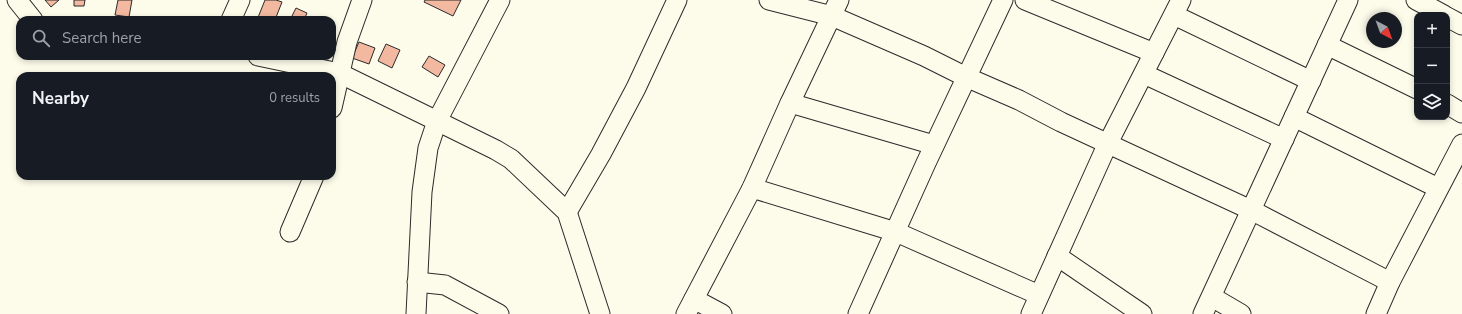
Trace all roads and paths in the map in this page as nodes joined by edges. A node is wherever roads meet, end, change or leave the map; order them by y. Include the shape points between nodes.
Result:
1 (17, 0) edge
2 (240, 0) edge
3 (362, 0) edge
4 (500, 0) edge
5 (677, 0) edge
6 (769, 0) edge
7 (1003, 0) edge
8 (1025, 0) edge
9 (1416, 0) edge
10 (1345, 1) edge
11 (1178, 7) edge
12 (836, 8) edge
13 (1438, 12) edge
14 (29, 16) edge
15 (233, 16) edge
16 (1450, 18) edge
17 (1462, 24) edge
18 (1327, 45) junction
19 (1154, 53) junction
20 (277, 60) edge
21 (334, 72) edge
22 (336, 72) edge
23 (339, 73) junction
24 (1144, 74) junction
25 (966, 77) junction
26 (1311, 81) junction
27 (336, 88) edge
28 (1414, 88) edge
29 (790, 103) junction
30 (1450, 106) edge
31 (1462, 113) edge
32 (1294, 117) junction
33 (437, 121) junction
34 (1284, 139) junction
35 (1108, 143) junction
36 (1462, 144) edge
37 (934, 145) junction
38 (312, 180) edge
39 (752, 188) junction
40 (1438, 188) junction
41 (1251, 210) junction
42 (567, 212) junction
43 (290, 232) dead end
44 (896, 232) junction
45 (1057, 256) junction
46 (417, 282) junction
47 (1390, 282) junction
48 (1039, 295) junction
49 (1212, 298) junction
50 (690, 306) edge
51 (862, 313) edge
52 (416, 314) edge
53 (499, 314) edge
54 (600, 314) edge
55 (722, 314) edge
56 (1030, 314) edge
57 (1142, 314) edge
58 (1203, 314) edge
59 (1241, 314) edge
60 (1376, 314) edge

1 - 14 street
2 - 15 street
3 - 23 street
4 - 33 street
5 - 42 street via 636,88
6 - 12 street
7 - 25 street
8 - 19 street
9 - 13 street
10 - 18 street
11 - 19 street
11 - 26 street
12 - 25 street
12 - 29 street
16 - 17 street
18 - 26 street
18 - 28 street
19 - 24 street
20 - 21 street
22 - 23 street
23 - 27 street
23 - 33 street
24 - 34 street
24 - 35 street
25 - 35 street
25 - 37 street
26 - 32 street
29 - 37 street
29 - 39 street
30 - 31 street
32 - 34 street
32 - 40 street
33 - 42 street via 511,159
33 - 46 street via 428,148 422,192
34 - 41 street
35 - 41 street
35 - 45 street
36 - 40 street
37 - 44 street
38 - 43 street
39 - 44 street
39 - 50 street
40 - 47 street
41 - 47 street
41 - 49 street
42 - 54 street
44 - 48 street
44 - 51 street
45 - 48 street
45 - 57 street
46 - 52 street
46 - 53 street via 445,285
47 - 60 street
48 - 56 street
49 - 58 street
49 - 59 street
50 - 55 street

